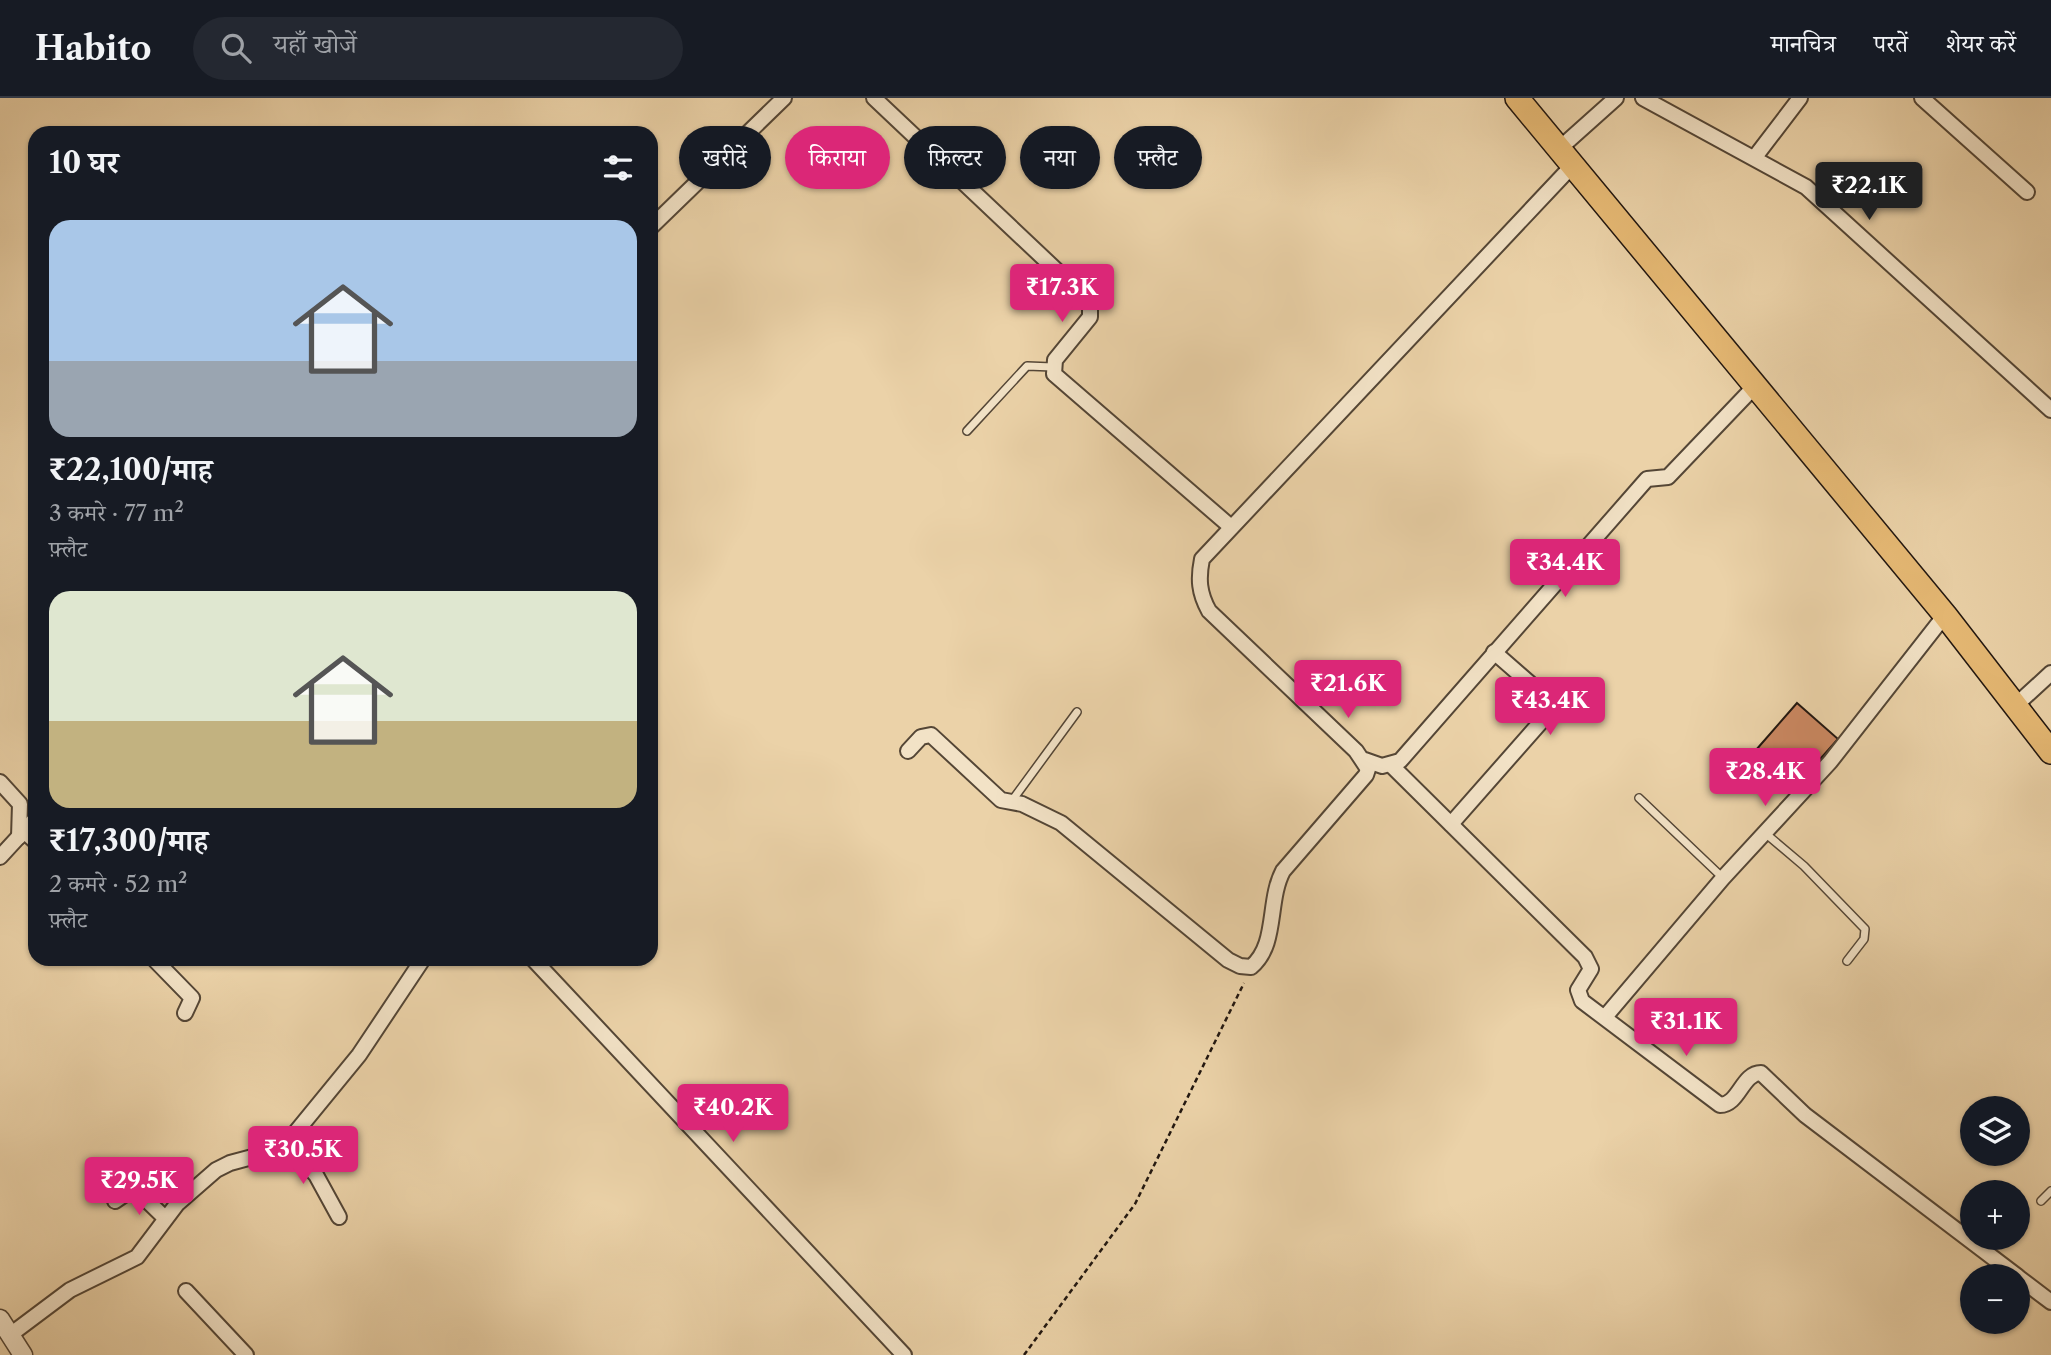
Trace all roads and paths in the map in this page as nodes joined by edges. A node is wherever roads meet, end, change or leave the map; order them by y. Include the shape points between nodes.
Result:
1 (784, 98) edge
2 (874, 98) edge
3 (1517, 98) edge
4 (1616, 98) edge
5 (1643, 98) edge
6 (1800, 98) edge
7 (1922, 98) edge
8 (1566, 157) junction
9 (1755, 157) junction
10 (2027, 192) dead end
11 (658, 220) edge
12 (1053, 367) junction
13 (1755, 386) junction
14 (2051, 410) edge
15 (967, 431) dead end
16 (1231, 527) junction
17 (1945, 615) junction
18 (1494, 652) junction
19 (2051, 673) edge
20 (2015, 706) junction
21 (1077, 712) dead end
22 (908, 751) dead end
23 (2051, 752) edge
24 (1365, 760) junction
25 (1392, 766) junction
26 (0, 782) edge
27 (1639, 798) dead end
28 (1011, 802) junction
29 (1451, 824) junction
30 (1765, 833) junction
31 (26, 836) edge
32 (0, 856) edge
33 (1723, 878) junction
34 (1847, 961) dead end
35 (162, 966) edge
36 (418, 966) edge
37 (540, 966) edge
38 (1251, 967) junction
39 (185, 1013) dead end
40 (1605, 1017) junction
41 (287, 1143) junction
42 (2051, 1191) edge
43 (115, 1201) dead end
44 (2040, 1201) dead end
45 (339, 1217) dead end
46 (165, 1218) junction
47 (2001, 1264) edge
48 (2030, 1286) edge
49 (186, 1291) dead end
50 (2051, 1302) edge
51 (4, 1327) edge
52 (23, 1355) edge
53 (246, 1355) edge
54 (904, 1355) edge
55 (1024, 1355) edge

1 - 11 street
2 - 12 street via 1090,302 1090,317
3 - 8 main road
4 - 8 street
5 - 9 street
6 - 9 street
7 - 10 street
8 - 13 main road
8 - 16 street
9 - 14 street via 1806,187
12 - 15 lane via 1027,366
12 - 16 street via 1059,379
13 - 17 main road
13 - 18 street via 1668,477 1647,479
16 - 24 street via 1202,559 1198,577 1209,611
17 - 20 main road
17 - 30 street via 1845,745
18 - 25 street
18 - 29 street via 1549,700 1550,706
19 - 20 street
20 - 23 main road
21 - 28 lane
22 - 28 street via 921,737 931,735 1001,800
24 - 25 street
24 - 38 street via 1366,775 1279,880 1266,948
25 - 29 street
26 - 31 street via 20,804
27 - 33 lane
28 - 38 street via 1061,823 1228,960
29 - 40 street via 1585,957 1591,969 1578,995
30 - 33 street
30 - 34 lane via 1865,929 1864,939
31 - 32 street
33 - 40 street
35 - 39 street via 192,998
36 - 41 street via 359,1055
37 - 54 street
38 - 55 path via 1135,1204
40 - 47 street via 1720,1105 1730,1102 1752,1075 1761,1073 1805,1115
41 - 45 street via 316,1175
41 - 46 street via 277,1152 223,1165
42 - 44 lane
43 - 46 street via 134,1188
46 - 51 street via 137,1257
48 - 50 street
49 - 53 street
51 - 52 street

